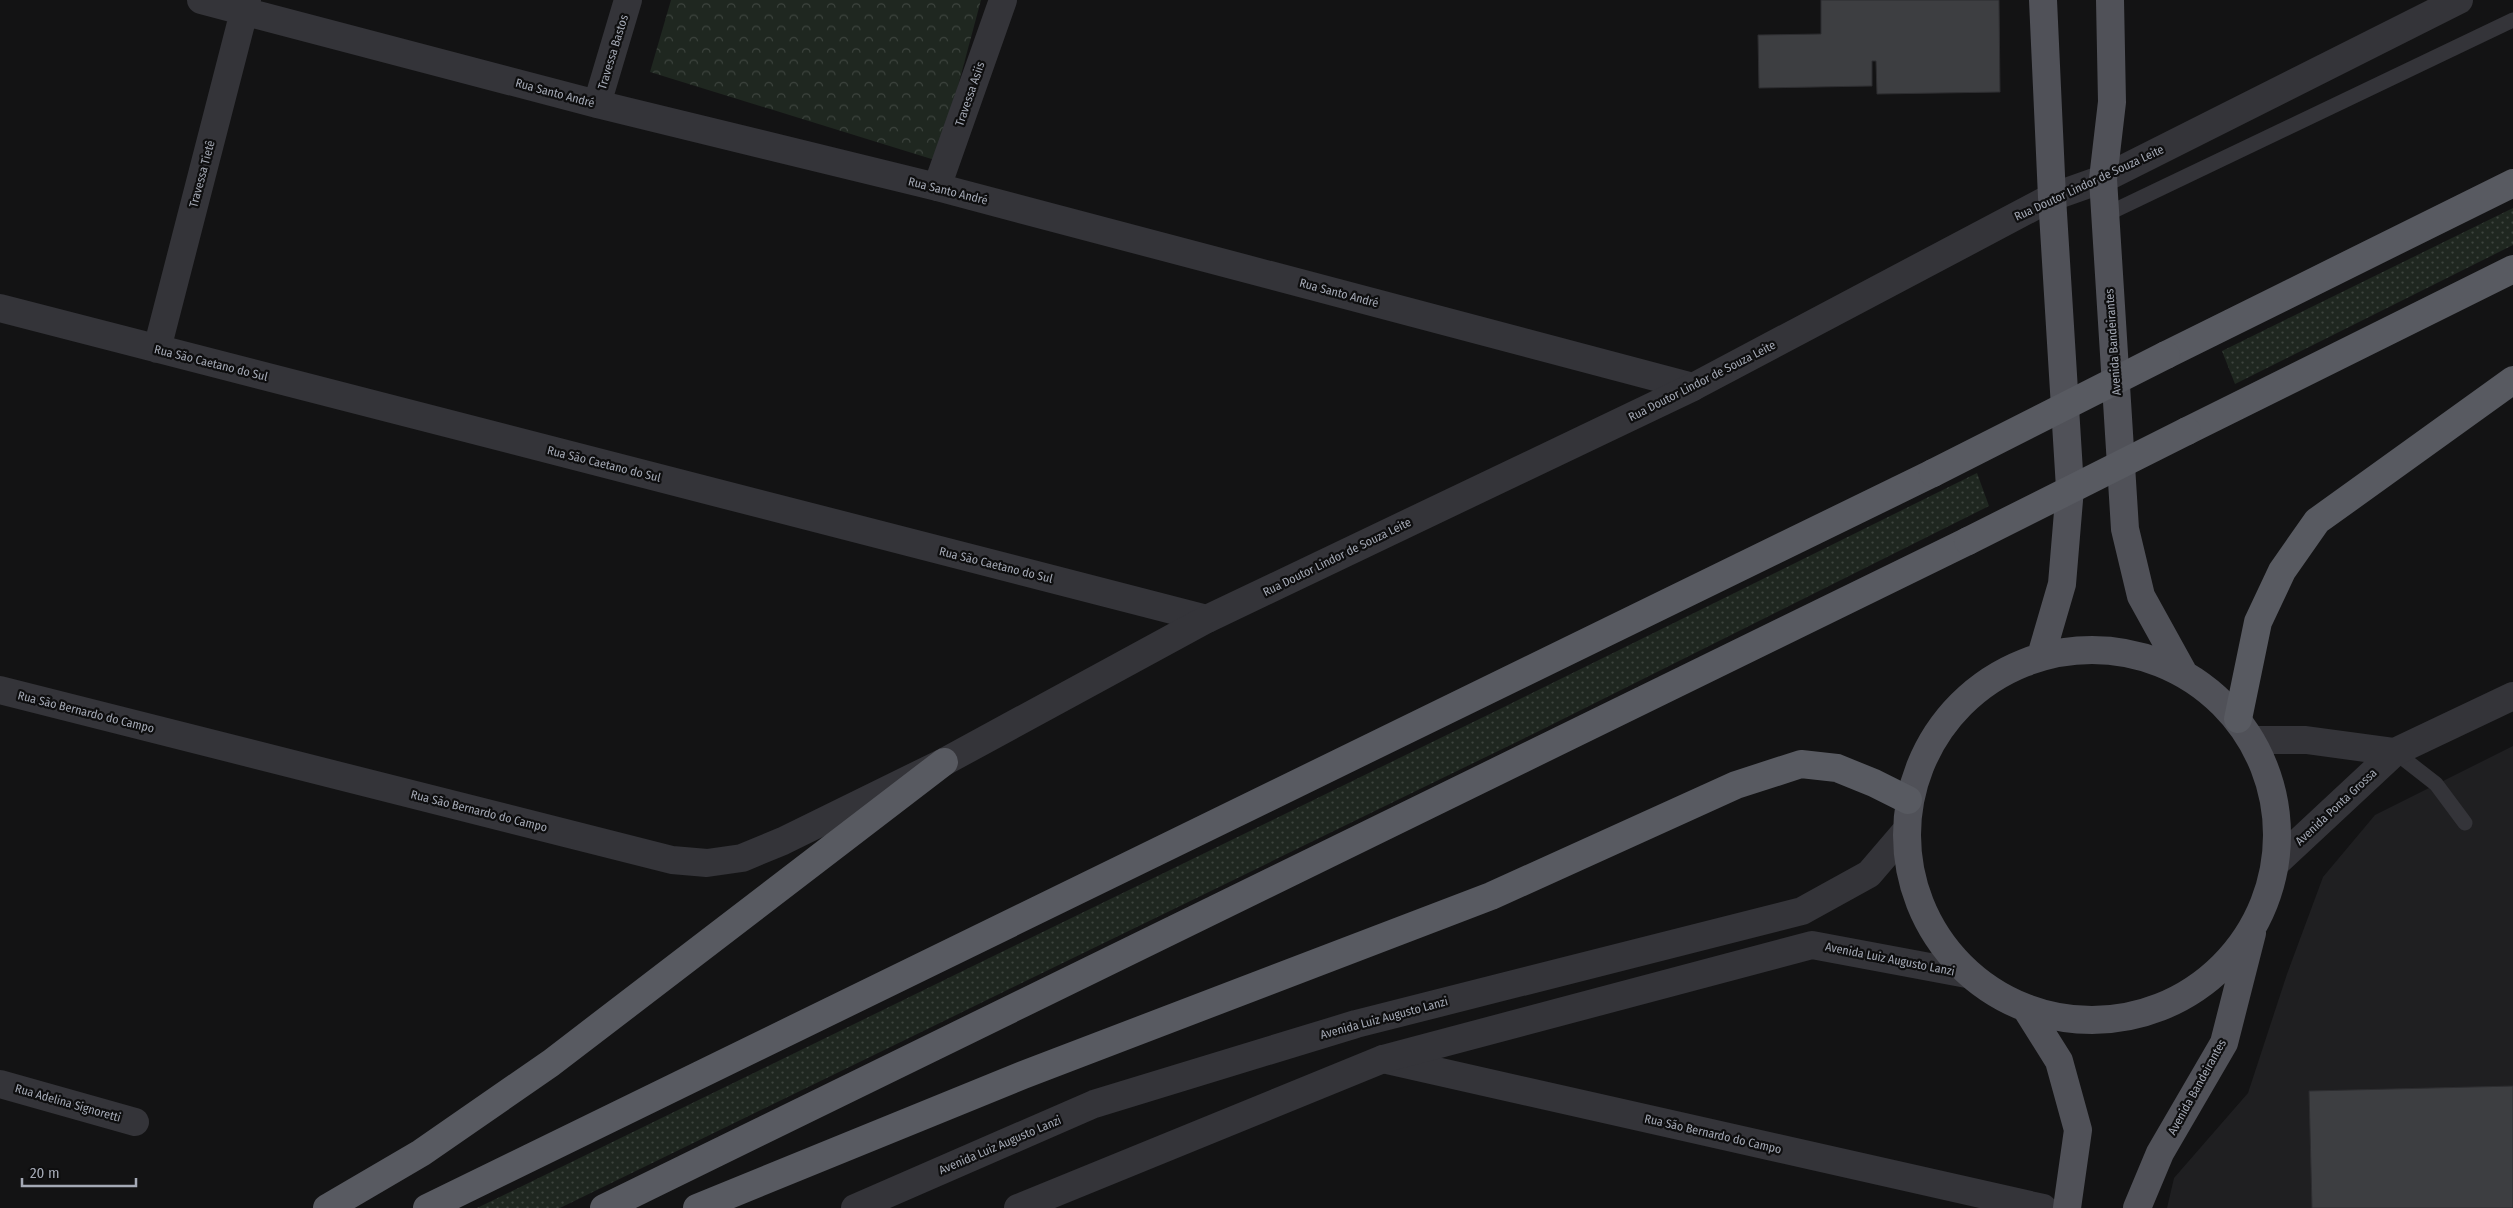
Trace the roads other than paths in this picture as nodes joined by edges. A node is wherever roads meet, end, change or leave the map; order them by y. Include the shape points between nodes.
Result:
1 (200, 0) edge
2 (628, 0) edge
3 (1003, 0) edge
4 (2044, 0) edge
5 (2110, 0) edge
6 (2459, 0) edge
7 (246, 6) edge
8 (2513, 20) edge
9 (597, 104) junction
10 (2102, 179) junction
11 (2513, 183) edge
12 (937, 187) junction
13 (2052, 197) junction
14 (2105, 215) junction
15 (2513, 269) edge
16 (0, 308) edge
17 (156, 349) junction
18 (2513, 380) edge
19 (1693, 387) junction
20 (1207, 619) junction
21 (2041, 656) junction
22 (2183, 672) junction
23 (0, 690) edge
24 (2513, 696) edge
25 (2246, 730) junction
26 (2395, 752) junction
27 (944, 762) junction
28 (1908, 800) junction
29 (2466, 823) dead end
30 (1905, 832) junction
31 (2277, 862) junction
32 (2252, 933) junction
33 (1967, 974) junction
34 (2027, 1010) junction
35 (1383, 1059) junction
36 (0, 1084) edge
37 (136, 1122) dead end
38 (327, 1208) edge
39 (427, 1208) edge
40 (604, 1208) edge
41 (697, 1208) edge
42 (855, 1208) edge
43 (1018, 1208) edge
44 (2043, 1208) edge
45 (2067, 1208) edge
46 (2137, 1208) edge

1 - 7 street, Rua Santo André
2 - 9 street, Travessa Bastos
3 - 12 street, Travessa Asiis
4 - 13 main road
5 - 10 main road, Avenida Bandeirantes via 2112,102
6 - 10 street, Rua Doutor Lindor de Souza Leite
7 - 9 street, Rua Santo André
7 - 17 street, Travessa Tietê
8 - 14 lane
9 - 12 street, Rua Santo André
10 - 13 street, Rua Doutor Lindor de Souza Leite
10 - 14 main road, Avenida Bandeirantes
11 - 39 highway, bridge via 1933,473
12 - 19 street, Rua Santo André
13 - 19 street, Rua Doutor Lindor de Souza Leite
13 - 21 main road via 2070,488 2062,584
14 - 22 main road, Avenida Bandeirantes via 2124,529 2142,596
15 - 40 highway, bridge via 1968,540
16 - 17 street, Rua São Caetano do Sul
17 - 20 street, Rua São Caetano do Sul
18 - 25 highway via 2317,521 2282,571 2258,622
19 - 20 street, Rua Doutor Lindor de Souza Leite
20 - 27 street, Rua Doutor Lindor de Souza Leite
21 - 22 main road, Avenida Bandeirantes via 2113,650
21 - 28 main road, Avenida Bandeirantes via 1979,686 1933,737
22 - 25 main road, Avenida Bandeirantes
23 - 27 street, Rua São Bernardo do Campo via 672,860 707,863 742,858 783,841
24 - 26 street, Avenida Ponta Grossa
25 - 26 street, Avenida Ponta Grossa
25 - 31 main road, Avenida Bandeirantes via 2276,799
26 - 29 lane via 2436,784
26 - 31 street, Avenida Ponta Grossa
27 - 38 highway via 551,1063 421,1153
28 - 30 main road, Avenida Bandeirantes
28 - 41 highway via 1837,768 1801,764 1736,785 1491,896 1023,1075
30 - 33 main road, Avenida Bandeirantes via 1915,893 1933,933
30 - 42 street, Avenida Luiz Augusto Lanzi via 1868,874 1802,911 1356,1024 1094,1104
31 - 32 main road, Avenida Bandeirantes
32 - 34 main road, Avenida Bandeirantes via 2192,993 2112,1021
32 - 46 main road, Avenida Bandeirantes via 2224,1043 2160,1153
33 - 34 main road, Avenida Bandeirantes
33 - 35 street, Avenida Luiz Augusto Lanzi via 1812,945
34 - 45 main road, Avenida Bandeirantes via 2059,1061 2078,1130
35 - 43 street, Avenida Luiz Augusto Lanzi
35 - 44 street, Rua São Bernardo do Campo
36 - 37 street, Rua Adelina Signoretti

